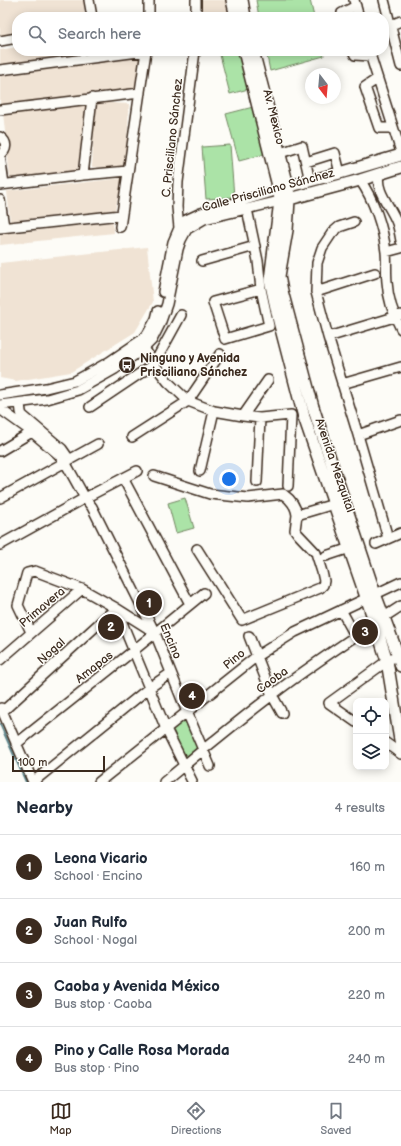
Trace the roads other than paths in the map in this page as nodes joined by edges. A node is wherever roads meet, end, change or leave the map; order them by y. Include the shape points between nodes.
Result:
1 (89, 0) edge
2 (149, 0) edge
3 (196, 0) edge
4 (232, 0) edge
5 (242, 0) edge
6 (384, 0) edge
7 (355, 3) edge
8 (91, 12) edge
9 (149, 12) edge
10 (196, 12) edge
11 (235, 12) edge
12 (244, 12) edge
13 (343, 12) edge
14 (387, 12) edge
15 (389, 18) edge
16 (401, 21) edge
17 (391, 25) junction
18 (12, 39) edge
19 (0, 41) edge
20 (108, 56) edge
21 (145, 56) edge
22 (194, 56) edge
23 (245, 56) edge
24 (254, 56) edge
25 (371, 56) edge
26 (401, 66) edge
27 (0, 70) edge
28 (377, 79) junction
29 (140, 94) junction
30 (92, 98) junction
31 (0, 110) edge
32 (392, 128) junction
33 (0, 134) edge
34 (280, 153) junction
35 (401, 153) edge
36 (306, 162) junction
37 (401, 167) edge
38 (128, 171) junction
39 (340, 173) junction
40 (379, 174) junction
41 (83, 175) junction
42 (360, 180) junction
43 (310, 181) junction
44 (2, 184) edge
45 (284, 188) junction
46 (0, 200) edge
47 (284, 200) junction
48 (247, 208) junction
49 (389, 208) junction
50 (376, 212) junction
51 (121, 215) junction
52 (354, 222) dead end
53 (2, 227) edge
54 (120, 227) dead end
55 (179, 228) junction
56 (401, 241) edge
57 (255, 246) junction
58 (401, 248) edge
59 (386, 252) junction
60 (202, 261) dead end
61 (375, 273) dead end
62 (261, 289) junction
63 (316, 292) junction
64 (181, 315) dead end
65 (398, 316) edge
66 (401, 329) edge
67 (328, 337) junction
68 (142, 345) junction
69 (220, 354) dead end
70 (154, 364) junction
71 (401, 367) edge
72 (268, 380) dead end
73 (342, 384) junction
74 (2, 393) edge
75 (188, 401) junction
76 (20, 403) junction
77 (0, 406) edge
78 (90, 407) dead end
79 (0, 409) edge
80 (214, 411) junction
81 (243, 416) junction
82 (260, 418) junction
83 (401, 420) edge
84 (35, 430) junction
85 (358, 436) junction
86 (132, 437) dead end
87 (98, 444) dead end
88 (0, 450) edge
89 (67, 461) junction
90 (137, 470) dead end
91 (200, 471) dead end
92 (154, 476) dead end
93 (123, 478) junction
94 (257, 482) dead end
95 (288, 486) dead end
96 (87, 496) junction
97 (0, 498) edge
98 (334, 504) junction
99 (297, 515) junction
100 (401, 533) edge
101 (388, 538) junction
102 (376, 544) dead end
103 (0, 545) edge
104 (350, 548) junction
105 (198, 549) dead end
106 (326, 556) dead end
107 (401, 582) edge
108 (82, 589) junction
109 (204, 593) dead end
110 (371, 596) junction
111 (190, 604) junction
112 (401, 606) edge
113 (116, 608) junction
114 (341, 610) junction
115 (380, 620) junction
116 (31, 632) junction
117 (155, 633) junction
118 (356, 635) junction
119 (249, 636) dead end
120 (134, 651) junction
121 (400, 654) edge
122 (257, 656) junction
123 (0, 660) edge
124 (387, 661) junction
125 (401, 666) edge
126 (171, 673) junction
127 (149, 688) junction
128 (272, 695) junction
129 (1, 710) edge
130 (187, 712) junction
131 (282, 713) dead end
132 (353, 720) edge
133 (166, 729) junction
134 (16, 744) junction
135 (389, 745) edge
136 (401, 746) edge
137 (204, 748) junction
138 (401, 754) edge
139 (184, 766) junction
140 (210, 766) dead end
141 (192, 781) dead end
142 (33, 782) edge
143 (99, 782) edge
144 (164, 782) edge

1 - 8 street
2 - 9 street
3 - 10 street
4 - 11 main road
5 - 12 main road
6 - 14 street
7 - 13 street
15 - 17 street
16 - 17 street
17 - 26 street
18 - 19 street
20 - 27 street
21 - 29 street
22 - 55 street, C. Prisciliano Sánchez via 178,182
23 - 45 main road, Av. Mexico
24 - 34 main road, Av. Mexico
25 - 28 street
28 - 32 street
28 - 32 street via 366,87 379,128
29 - 30 street
29 - 38 street
30 - 31 street
30 - 41 street
32 - 35 street
33 - 44 street via 6,145 5,151 0,155
34 - 36 street via 302,146
34 - 45 main road, Av. Mexico
35 - 39 main road, Calle Prisciliano Sánchez
36 - 39 street via 335,153
36 - 43 street
37 - 40 main road, Calle Prisciliano Sánchez
38 - 41 street
38 - 51 street
39 - 43 main road, Calle Prisciliano Sánchez
40 - 42 main road, Calle Prisciliano Sánchez
40 - 49 street via 379,188
41 - 44 street
42 - 47 main road, Calle Prisciliano Sánchez
42 - 50 street
43 - 45 main road, Calle Prisciliano Sánchez
45 - 47 main road, Avenida Mezquital
45 - 55 street, Calle Prisciliano Sánchez via 201,212 186,220
46 - 53 street
47 - 48 street, Calle Prisciliano Sánchez
47 - 98 main road, Avenida Mezquital via 270,280 304,417
47 - 110 main road, Avenida Mezquital via 287,230 280,276 282,291 313,407
48 - 57 street
48 - 68 street, Calle Prisciliano Sánchez via 204,219 187,229 178,249 167,304 160,324 152,340
49 - 50 street
49 - 56 street via 397,222
50 - 59 street
51 - 53 street
51 - 54 street
52 - 63 street via 339,227 322,248 317,263
55 - 68 street, Calle Prisciliano Sánchez via 173,242 156,319
57 - 60 street
57 - 62 street
58 - 59 street
59 - 65 street via 390,301
61 - 63 street
62 - 62 street via 269,326 226,339 213,302
63 - 67 street
64 - 70 street
65 - 66 street
65 - 67 street
67 - 73 street
68 - 70 street
68 - 74 street, Calle Prisciliano Sánchez via 75,381 46,388
68 - 76 street, Calle Prisciliano Sánchez via 115,369 78,390 47,399
69 - 75 street
70 - 75 street
70 - 78 street
71 - 73 street
72 - 81 street
73 - 85 street
75 - 80 street
75 - 86 street
76 - 77 street, Calle Prisciliano Sánchez
76 - 84 street via 22,415
79 - 84 street
80 - 81 street
80 - 91 street
81 - 82 street
82 - 94 street
82 - 95 street via 291,415
83 - 85 street
84 - 88 street
84 - 89 street, Encino
85 - 101 street
87 - 89 street
89 - 96 street, Encino
89 - 97 street
90 - 93 street
92 - 99 street via 210,494 248,498 283,494 296,509
93 - 96 street
93 - 111 street
96 - 103 street
96 - 117 street, Encino
98 - 99 street
98 - 104 main road, Avenida Mezquital
99 - 105 street via 295,530 316,553 323,585 242,620
100 - 101 street
101 - 102 street
104 - 106 street
104 - 110 main road, Avenida Mezquital
107 - 110 street, Pino
108 - 113 street
108 - 116 street, Primavera
108 - 116 street via 35,571 27,573 18,605
109 - 111 street, Amapas
110 - 114 street, Pino
110 - 115 main road, Avenida Mezquital
111 - 117 street, Amapas
112 - 115 street, Caoba
113 - 117 street
113 - 120 street
113 - 129 street, Nogal
114 - 118 street
114 - 122 street, Pino via 295,632
115 - 118 street, Caoba
115 - 121 main road, Avenida Mezquital
115 - 124 main road, Avenida Mezquital
116 - 123 street, Primavera
117 - 120 street, Amapas
117 - 126 street, Encino
118 - 128 street, Caoba
119 - 122 street
120 - 127 street
120 - 134 street, Amapas
121 - 124 street
121 - 125 main road, Avenida Mezquital
122 - 128 street
122 - 130 street, Pino
124 - 132 street via 329,703
124 - 136 main road, Avenida Mezquital
126 - 127 street
126 - 130 street, Encino
127 - 133 street
127 - 142 street
128 - 131 street
128 - 137 street, Caoba
129 - 134 street
130 - 133 street, Pino
130 - 137 street, Encino
133 - 139 street
133 - 143 street, Pino
134 - 142 street
135 - 138 street
137 - 139 street, Caoba
137 - 140 street, Encino
139 - 141 street
139 - 144 street, Caoba

